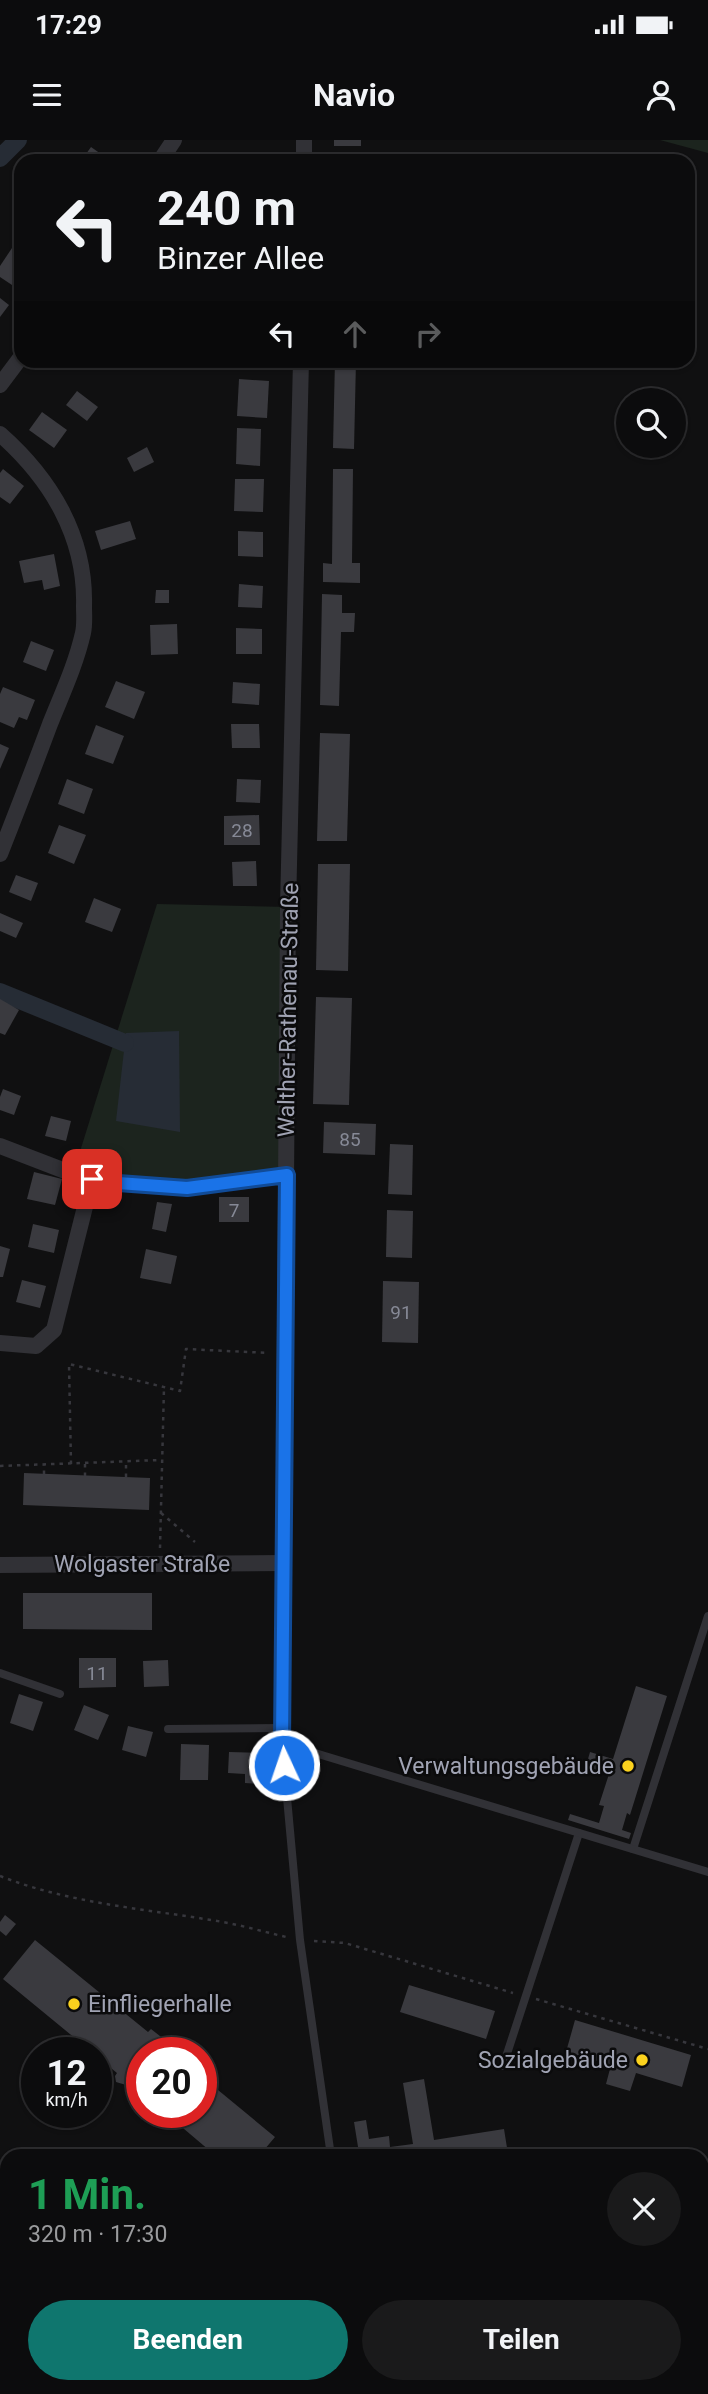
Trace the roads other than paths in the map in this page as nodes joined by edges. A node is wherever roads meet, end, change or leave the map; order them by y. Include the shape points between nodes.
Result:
1 (14, 366) edge
2 (301, 368) edge
3 (0, 385) edge
4 (0, 434) edge
5 (0, 854) edge
6 (0, 1146) edge
7 (287, 1175) junction
8 (92, 1179) junction
9 (0, 1343) edge
10 (284, 1563) junction
11 (0, 1565) edge
12 (708, 1616) edge
13 (0, 1672) edge
14 (61, 1694) dead end
15 (168, 1729) dead end
16 (282, 1736) junction
17 (579, 1833) junction
18 (633, 1849) junction
19 (708, 1872) edge
20 (503, 2066) dead end
21 (330, 2149) edge

1 - 3 street
2 - 7 street, Walther-Rathenau-Straße via 288,907
4 - 5 street via 42,479 63,510 79,551 85,591 84,631
6 - 8 street
7 - 8 street via 187,1188
7 - 10 street, Walther-Rathenau-Straße
8 - 9 street via 54,1330 36,1346
10 - 11 street, Wolgaster Straße
10 - 16 street, Walther-Rathenau-Straße
12 - 18 lane
13 - 14 lane
15 - 16 lane
16 - 17 lane
16 - 21 lane via 300,1940
17 - 18 lane
17 - 20 lane
18 - 19 lane

